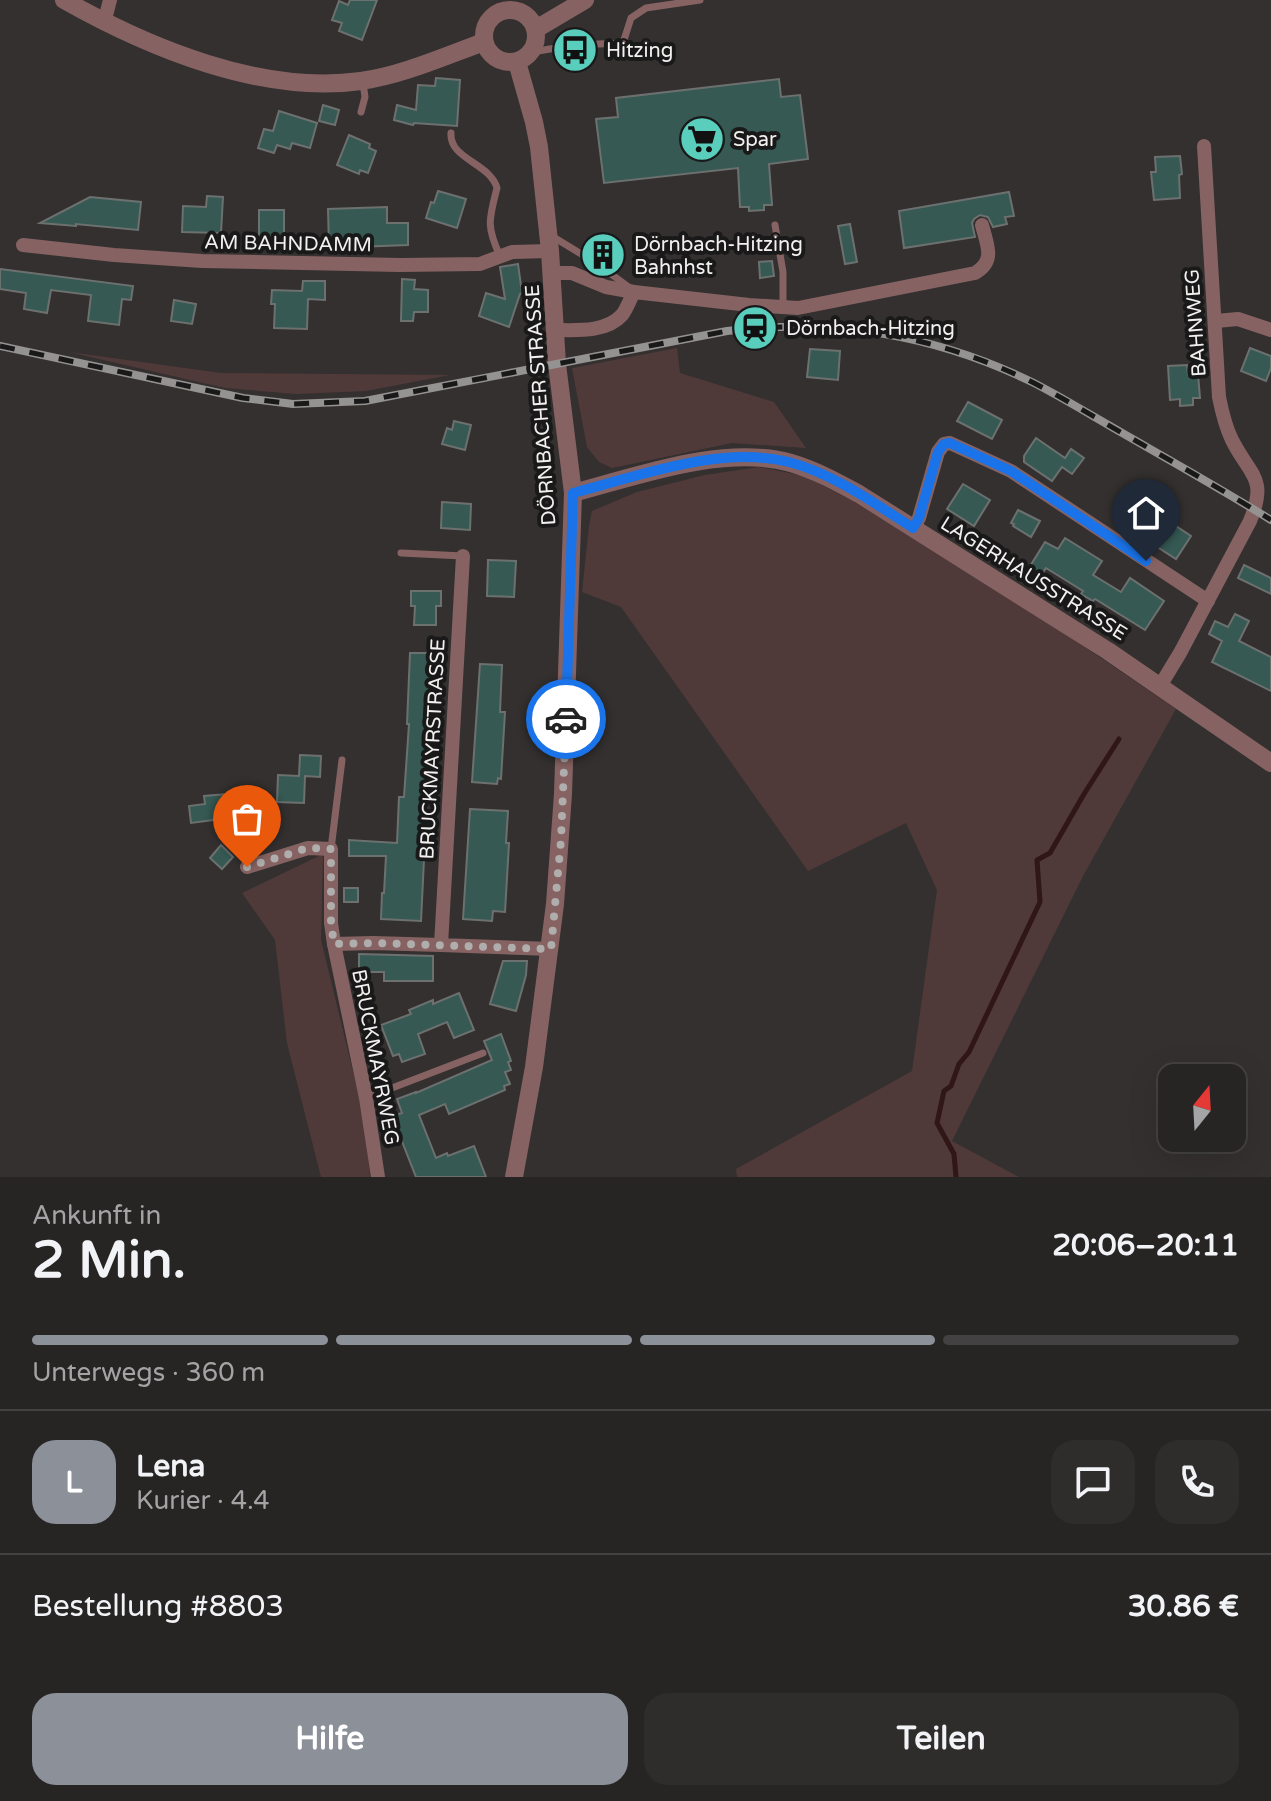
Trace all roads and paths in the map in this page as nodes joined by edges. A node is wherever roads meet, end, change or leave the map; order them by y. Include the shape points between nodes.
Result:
1 (64, 0) edge
2 (110, 0) edge
3 (585, 0) edge
4 (700, 0) edge
5 (501, 5) edge
6 (104, 23) junction
7 (536, 29) junction
8 (484, 42) junction
9 (525, 57) junction
10 (363, 81) junction
11 (361, 112) dead end
12 (451, 133) dead end
13 (1204, 146) dead end
14 (775, 225) dead end
15 (982, 225) dead end
16 (550, 242) junction
17 (23, 245) dead end
18 (500, 256) junction
19 (552, 273) junction
20 (634, 292) junction
21 (783, 308) junction
22 (1216, 321) junction
23 (554, 330) junction
24 (1271, 330) edge
25 (1264, 490) edge
26 (573, 493) junction
27 (913, 528) junction
28 (401, 553) dead end
29 (463, 556) joint
30 (1208, 601) junction
31 (1160, 686) junction
32 (342, 760) dead end
33 (1271, 763) edge
34 (331, 849) junction
35 (247, 867) dead end
36 (334, 944) junction
37 (441, 945) junction
38 (551, 949) junction
39 (483, 1053) dead end
40 (366, 1098) junction
41 (378, 1177) edge
42 (514, 1177) edge

1 - 6 street
2 - 6 street
3 - 7 street
4 - 9 lane via 646,8 631,18 623,43 574,45
5 - 7 street via 527,15
5 - 8 street via 485,26
6 - 10 street via 155,46 244,73 327,84
7 - 9 street via 537,41
8 - 9 street via 499,60
8 - 10 street
9 - 16 street, DÖRNBACHER STRASSE
10 - 11 lane
12 - 18 lane via 453,147 496,183 489,226
13 - 22 street, BAHNWEG
14 - 21 lane
15 - 21 street via 988,260 975,273
16 - 18 street, AM BAHNDAMM
16 - 19 street, DÖRNBACHER STRASSE
16 - 20 lane via 615,275
17 - 18 street, AM BAHNDAMM via 287,264 463,265
19 - 20 street via 572,273
19 - 23 street, DÖRNBACHER STRASSE
20 - 21 street
20 - 23 street via 612,322
22 - 24 street via 1238,319
22 - 25 street, BAHNWEG via 1223,419
23 - 26 street, DÖRNBACHER STRASSE
25 - 30 street, BAHNWEG
26 - 27 street, LAGERHAUSSTRASSE via 694,462 757,458 830,478
26 - 38 street, DÖRNBACHER STRASSE via 563,794
27 - 30 street via 938,452 950,443 1011,471
27 - 31 street, LAGERHAUSSTRASSE
28 - 29 lane
29 - 37 street, BRUCKMAYRSTRASSE
30 - 31 street, BAHNWEG
31 - 33 street, LAGERHAUSSTRASSE
32 - 34 lane
34 - 35 street via 308,848
34 - 36 street
36 - 37 street
36 - 40 street, BRUCKMAYRWEG
37 - 38 street
38 - 42 street, DÖRNBACHER STRASSE
39 - 40 lane
40 - 41 street, BRUCKMAYRWEG

